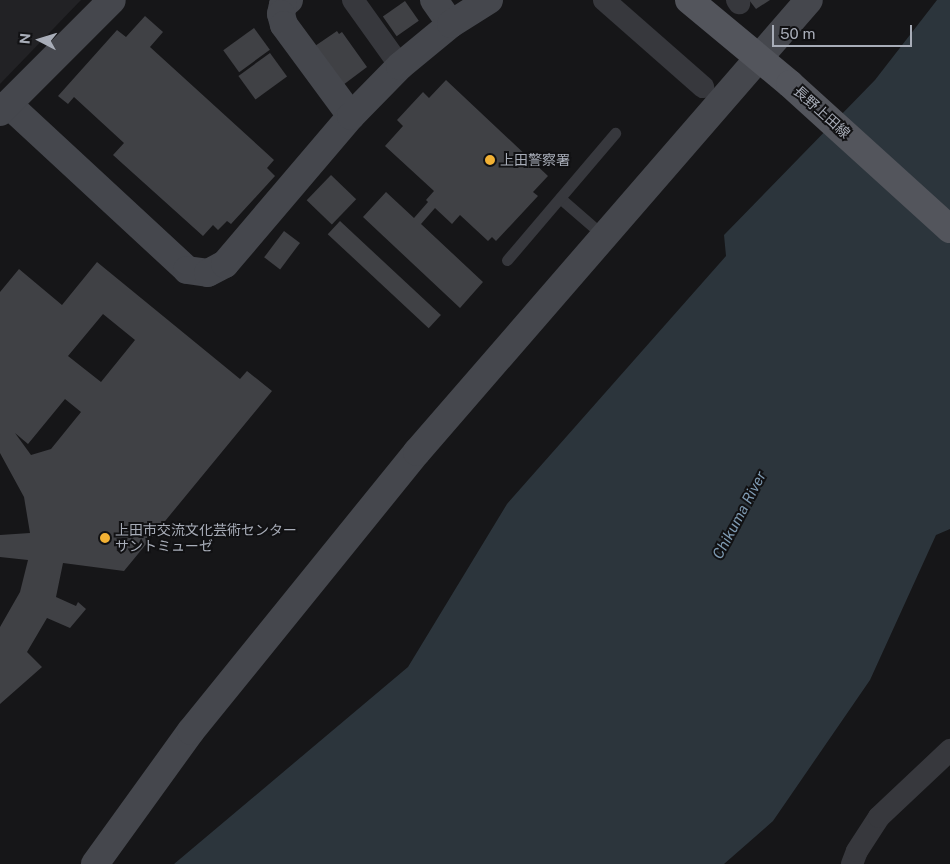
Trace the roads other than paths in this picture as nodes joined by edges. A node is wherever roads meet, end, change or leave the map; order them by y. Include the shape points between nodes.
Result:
1 (112, 0) edge
2 (289, 0) edge
3 (353, 0) edge
4 (434, 0) edge
5 (489, 0) edge
6 (604, 0) edge
7 (690, 0) edge
8 (809, 0) edge
9 (452, 24) junction
10 (758, 57) junction
11 (400, 66) junction
12 (703, 88) dead end
13 (4, 108) edge
14 (351, 116) junction
15 (615, 133) dead end
16 (560, 198) junction
17 (950, 229) edge
18 (605, 237) junction
19 (507, 260) dead end
20 (950, 750) edge
21 (95, 864) edge
22 (852, 864) edge

1 - 13 street
2 - 14 street via 280,14 284,25
3 - 11 street
4 - 9 street
5 - 9 street
6 - 12 street
7 - 10 main road, 長野上田線
8 - 10 street
9 - 11 street
10 - 17 main road, 長野上田線
10 - 18 street
11 - 14 street
13 - 14 street via 186,270 198,273 208,273 225,264
15 - 16 lane
16 - 18 lane
16 - 19 lane
18 - 21 street via 417,452 191,732
20 - 22 street via 879,817 856,851

